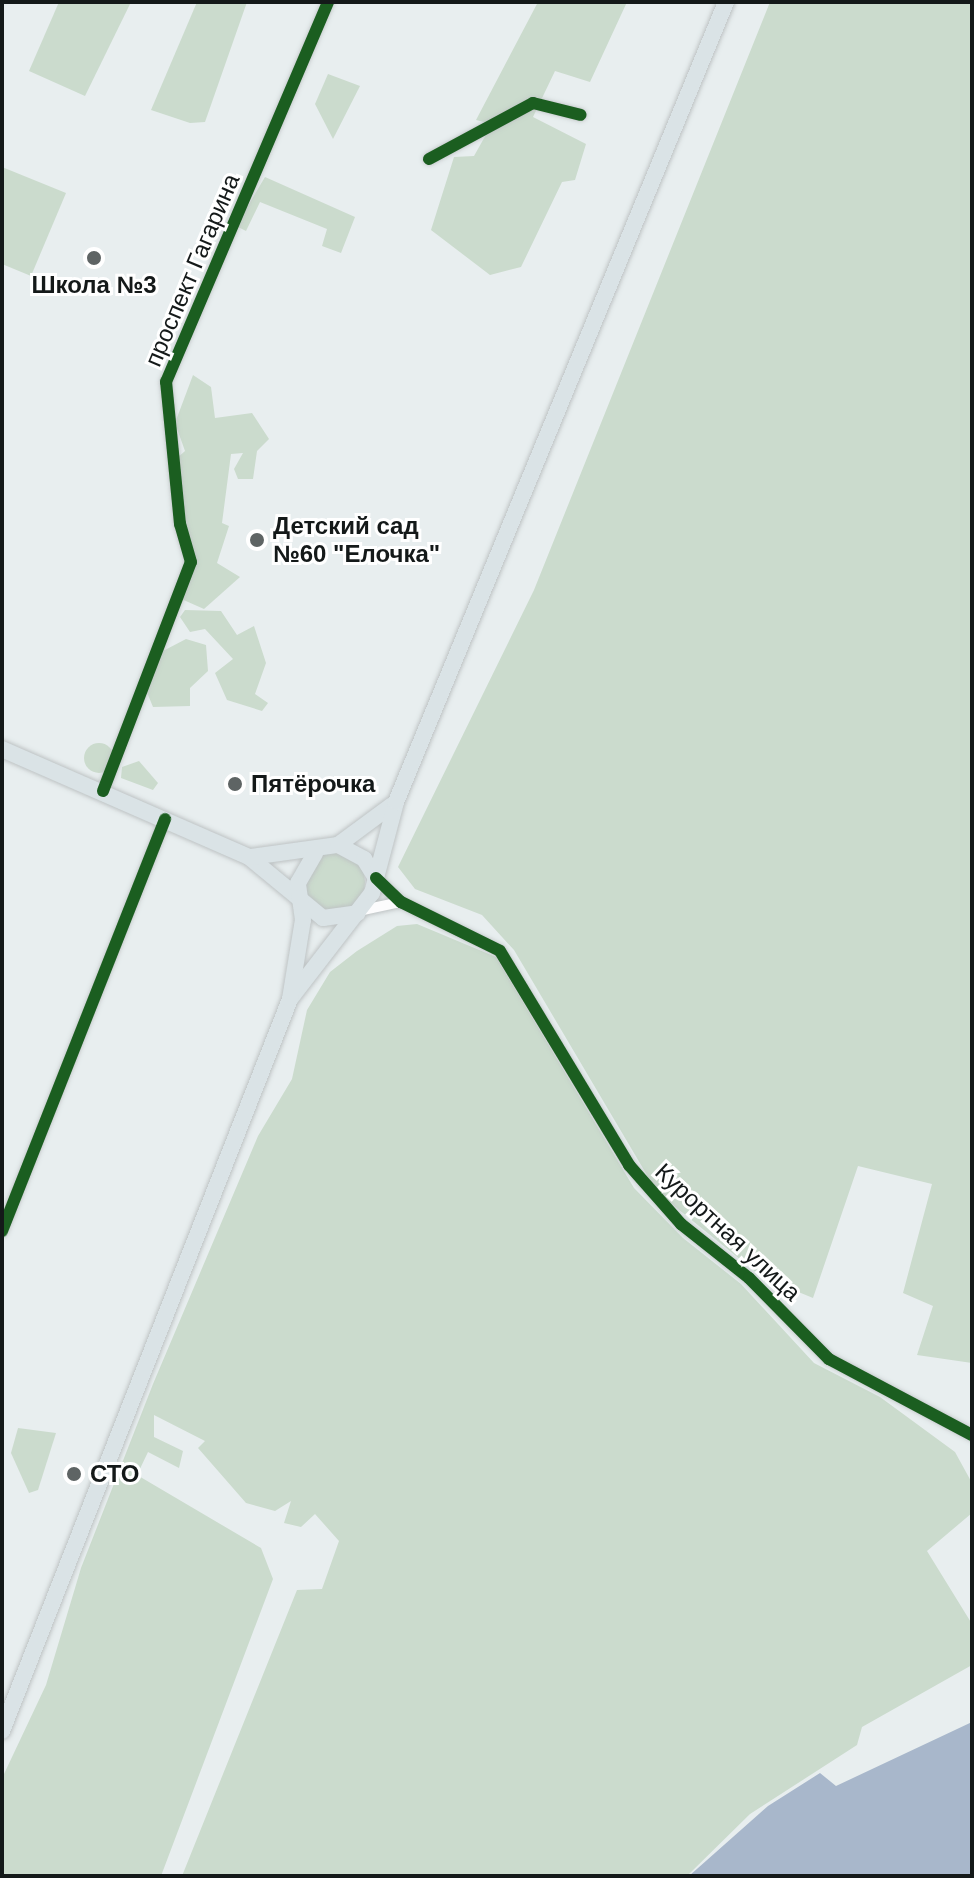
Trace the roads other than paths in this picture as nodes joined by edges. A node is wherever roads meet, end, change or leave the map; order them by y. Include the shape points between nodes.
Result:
1 (328, 2) edge
2 (726, 2) edge
3 (581, 115) dead end
4 (429, 159) dead end
5 (2, 749) edge
6 (103, 791) junction
7 (396, 802) junction
8 (165, 819) junction
9 (338, 845) junction
10 (315, 853) junction
11 (249, 857) junction
12 (376, 878) junction
13 (401, 902) junction
14 (301, 905) junction
15 (363, 910) junction
16 (290, 999) junction
17 (2, 1231) edge
18 (972, 1435) edge
19 (2, 1731) edge

1 - 6 street, проспект Гагарина via 166,382 180,524 191,562
2 - 7 main road
3 - 4 street via 533,103
5 - 6 main road
6 - 8 main road
7 - 9 main road
7 - 12 main road
8 - 11 main road
8 - 17 street
9 - 10 main road
9 - 12 main road via 364,859
10 - 11 main road
10 - 14 main road via 298,883
11 - 14 main road
12 - 13 street, Курортная улица
12 - 15 main road
13 - 15 street
13 - 18 street, Курортная улица via 487,939 511,964 629,1165 681,1224 749,1278 829,1359
14 - 15 main road via 330,920
14 - 16 main road
15 - 16 main road via 325,946
16 - 19 main road

